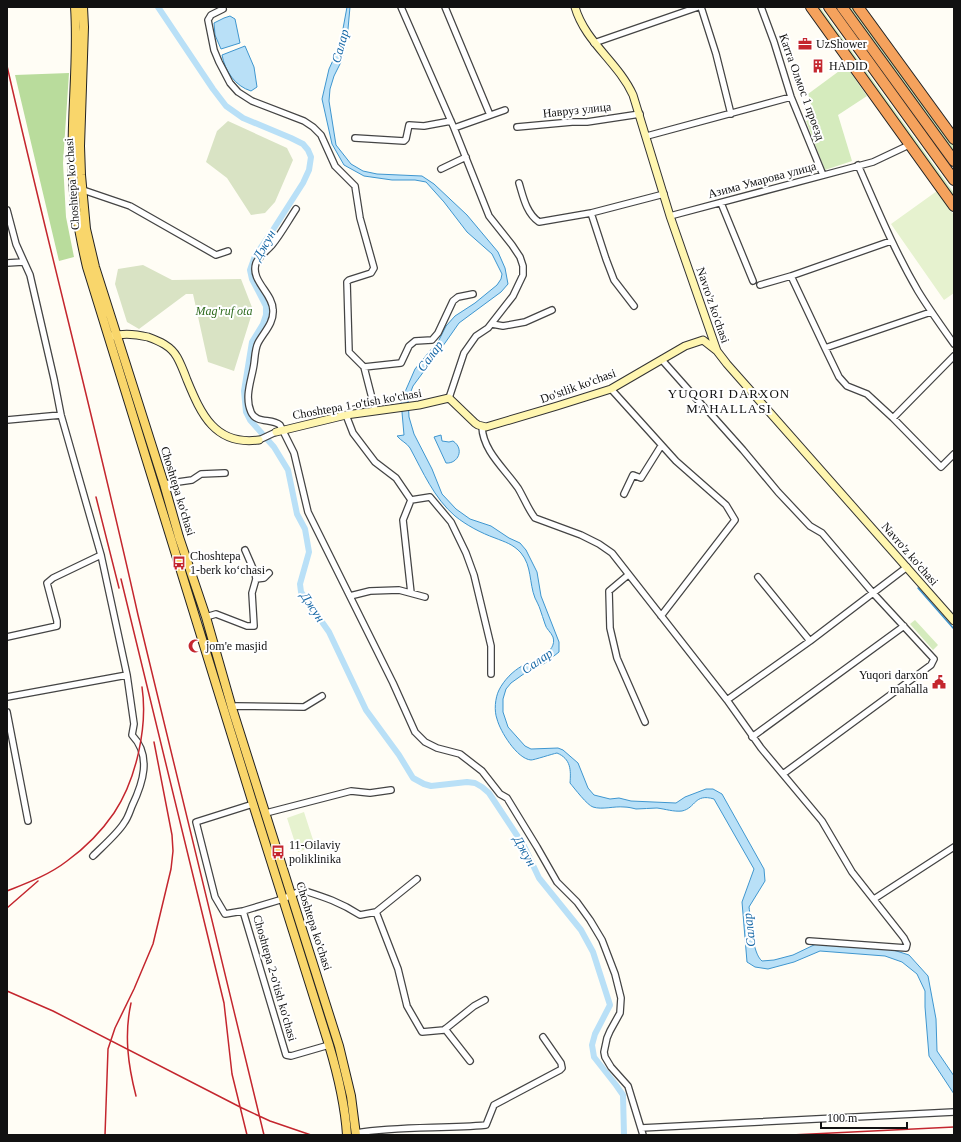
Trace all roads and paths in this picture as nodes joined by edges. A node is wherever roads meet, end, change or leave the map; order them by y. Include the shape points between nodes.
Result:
1 (75, 7) edge
2 (83, 7) edge
3 (401, 7) edge
4 (445, 7) edge
5 (575, 7) edge
6 (700, 7) edge
7 (761, 7) edge
8 (810, 7) edge
9 (829, 7) edge
10 (842, 7) edge
11 (858, 7) edge
12 (223, 9) dead end
13 (594, 43) junction
14 (792, 97) junction
15 (505, 110) dead end
16 (640, 114) junction
17 (731, 114) junction
18 (490, 115) junction
19 (451, 121) junction
20 (517, 126) dead end
21 (454, 128) junction
22 (647, 136) junction
23 (355, 138) dead end
24 (954, 139) edge
25 (909, 145) junction
26 (466, 157) junction
27 (954, 161) edge
28 (858, 165) junction
29 (441, 169) dead end
30 (823, 175) junction
31 (954, 180) edge
32 (519, 183) dead end
33 (83, 190) junction
34 (664, 194) junction
35 (721, 203) junction
36 (954, 206) edge
37 (296, 209) dead end
38 (7, 210) edge
39 (591, 213) junction
40 (670, 216) junction
41 (891, 240) junction
42 (228, 251) dead end
43 (23, 262) junction
44 (7, 263) edge
45 (791, 276) junction
46 (753, 281) dead end
47 (760, 285) dead end
48 (473, 294) dead end
49 (634, 306) dead end
50 (552, 310) dead end
51 (931, 312) junction
52 (492, 324) junction
53 (712, 335) junction
54 (113, 336) junction
55 (703, 340) junction
56 (954, 344) edge
57 (825, 348) junction
58 (717, 351) junction
59 (954, 356) edge
60 (662, 360) junction
61 (364, 367) junction
62 (611, 388) junction
63 (131, 392) junction
64 (449, 398) junction
65 (375, 410) junction
66 (61, 415) junction
67 (346, 415) junction
68 (893, 418) junction
69 (7, 420) edge
70 (482, 427) junction
71 (279, 430) junction
72 (259, 440) joint
73 (661, 446) junction
74 (954, 454) edge
75 (225, 473) dead end
76 (164, 484) junction
77 (624, 494) dead end
78 (411, 500) junction
79 (245, 550) dead end
80 (101, 555) junction
81 (907, 567) junction
82 (269, 573) dead end
83 (628, 575) junction
84 (758, 577) dead end
85 (256, 579) junction
86 (411, 593) junction
87 (873, 593) junction
88 (350, 596) junction
89 (425, 596) dead end
90 (661, 616) junction
91 (206, 617) junction
92 (954, 621) edge
93 (904, 626) junction
94 (7, 637) edge
95 (810, 641) junction
96 (491, 674) dead end
97 (127, 675) junction
98 (322, 696) dead end
99 (7, 697) edge
100 (727, 700) junction
101 (232, 708) junction
102 (7, 712) edge
103 (645, 722) dead end
104 (752, 736) junction
105 (783, 774) junction
106 (391, 790) dead end
107 (253, 804) junction
108 (266, 813) junction
109 (28, 821) dead end
110 (954, 847) edge
111 (93, 856) dead end
112 (417, 879) dead end
113 (292, 894) junction
114 (283, 899) junction
115 (874, 899) junction
116 (243, 911) junction
117 (376, 912) junction
118 (809, 941) dead end
119 (485, 1000) dead end
120 (445, 1029) junction
121 (543, 1038) dead end
122 (329, 1045) junction
123 (470, 1061) dead end
124 (951, 1112) edge
125 (641, 1128) junction
126 (353, 1134) edge
127 (643, 1135) edge

1 - 54 main road, Choshtepa ko'chasi via 76,64 72,146 75,213 87,267
2 - 33 main road, Choshtepa ko'chasi via 84,63 80,146
3 - 19 street
4 - 18 street
5 - 13 street, Navro'z ko'chasi via 583,27
6 - 13 street
6 - 17 street via 716,54
7 - 14 street, Катта Олмос 1 проезд
8 - 25 highway
9 - 31 highway
10 - 27 highway
11 - 24 highway
12 - 61 street via 211,15 208,20 214,50 230,83 252,101 313,127 321,135 335,166 355,186 360,218 374,268 371,273 347,282 349,352
13 - 16 street, Navro'z ko'chasi via 623,77
14 - 17 street
14 - 30 street, Катта Олмос 1 проезд
15 - 18 street
16 - 20 street, Навруз улица via 587,122
16 - 22 street, Navro'z ko'chasi
17 - 22 street
18 - 21 street
19 - 21 street
19 - 23 street via 424,126 409,124 404,141
21 - 26 street
22 - 34 street, Navro'z ko'chasi
25 - 28 street, Азима Умарова улица via 874,162
25 - 36 highway
26 - 29 street
26 - 52 street via 489,216 512,245 523,266 519,285
28 - 30 street, Азима Умарова улица
28 - 41 street
30 - 35 street, Азима Умарова улица
32 - 39 street via 527,208 539,222
33 - 42 street via 130,206 216,255
33 - 54 main road, Choshtepa ko'chasi via 86,229
34 - 39 street
34 - 40 street, Navro'z ko'chasi
35 - 40 street, Азима Умарова улица
35 - 46 street
37 - 71 street via 272,245 259,258 255,271 272,303 273,310 271,322 258,344 249,388 249,402 255,418 277,422 280,425
38 - 43 street
39 - 49 street via 614,280
40 - 53 street, Navro'z ko'chasi
41 - 45 street
41 - 51 street
43 - 44 street
43 - 66 street via 30,275
45 - 47 street
45 - 57 street
48 - 61 street via 458,297 453,301 438,333 430,340 415,341 409,346 401,363
50 - 52 street via 525,322 503,326
51 - 56 street
51 - 57 street
52 - 64 street via 476,336 464,353
53 - 55 street, Do'stlik ko'chasi
53 - 58 street, Navro'z ko'chasi
54 - 63 main road, Choshtepa ko'chasi
54 - 72 street, Choshtepa 1-o'tish ko'chasi via 138,335 159,341 170,348 177,357 195,402 211,426 232,438 248,442
55 - 58 street
55 - 60 street, Do'stlik ko'chasi via 685,346
57 - 68 street via 839,377 847,386 867,394
58 - 81 street, Navro'z ko'chasi
59 - 68 street
60 - 62 street, Do'stlik ko'chasi
60 - 87 street via 778,492 810,526 822,533
61 - 65 street
62 - 70 street, Do'stlik ko'chasi
62 - 73 street
63 - 76 main road, Choshtepa ko'chasi
63 - 107 main road, Choshtepa ko'chasi
64 - 65 street, Choshtepa 1-o'tish ko'chasi via 419,405
64 - 70 street
65 - 67 street, Choshtepa 1-o'tish ko'chasi
66 - 69 street
66 - 80 street
67 - 71 street, Choshtepa 1-o'tish ko'chasi
67 - 78 street via 353,433 375,462 396,478
68 - 74 street via 941,467
70 - 83 street via 482,435 493,455 535,518 581,535 606,548
71 - 72 street, Choshtepa 1-o'tish ko'chasi
71 - 88 street via 294,453 308,512
73 - 77 street via 641,478 633,475
73 - 90 street via 726,505 735,520
75 - 76 street via 201,474 192,480
76 - 91 main road, Choshtepa ko'chasi
78 - 86 street via 403,520
78 - 96 street via 430,497 451,522 466,552 491,646
79 - 85 street
80 - 94 street via 47,583 57,626
80 - 97 street
81 - 87 street
81 - 92 street, Navro'z ko'chasi
82 - 85 street via 264,578
83 - 90 street
83 - 103 street via 609,591 610,628 617,658
84 - 95 street
85 - 91 street via 252,594 254,626 247,626 216,614
86 - 88 street via 398,590 370,591
86 - 89 street
87 - 93 street
87 - 95 street
88 - 125 street via 415,732 425,742 437,748 460,754 482,771 500,794 507,798 557,882 577,902 602,940 621,998 620,1013 607,1038 605,1057 628,1086
90 - 100 street
91 - 101 main road, Choshtepa ko'chasi
93 - 104 street
93 - 105 street via 934,657 933,664
95 - 100 street
97 - 99 street
97 - 111 street via 134,724 132,735 140,743 143,779 124,823
98 - 101 street via 304,707
100 - 104 street
101 - 108 main road, Choshtepa ko'chasi
102 - 109 street
104 - 105 street
105 - 115 street via 822,821 852,872
106 - 108 street via 370,793 351,791
107 - 114 main road, Choshtepa ko'chasi
107 - 116 street, Choshtepa 2-o'tish ko'chasi via 196,822 215,897 225,914
108 - 113 main road, Choshtepa ko'chasi
110 - 115 street
112 - 117 street
113 - 114 street, Choshtepa 2-o'tish ko'chasi
113 - 117 street via 302,890 331,899 360,915
113 - 126 main road, Choshtepa ko'chasi via 340,1046 348,1082
114 - 116 street, Choshtepa 2-o'tish ko'chasi
114 - 122 main road, Choshtepa ko'chasi
115 - 118 street via 904,938 906,948
116 - 122 street, Choshtepa 2-o'tish ko'chasi via 286,1055 291,1056
117 - 120 street via 398,969 407,1006 422,1032
119 - 120 street
120 - 123 street
121 - 126 street via 562,1068 494,1105 486,1125 393,1129
122 - 126 main road, Choshtepa ko'chasi via 346,1117
124 - 125 street
125 - 127 street

